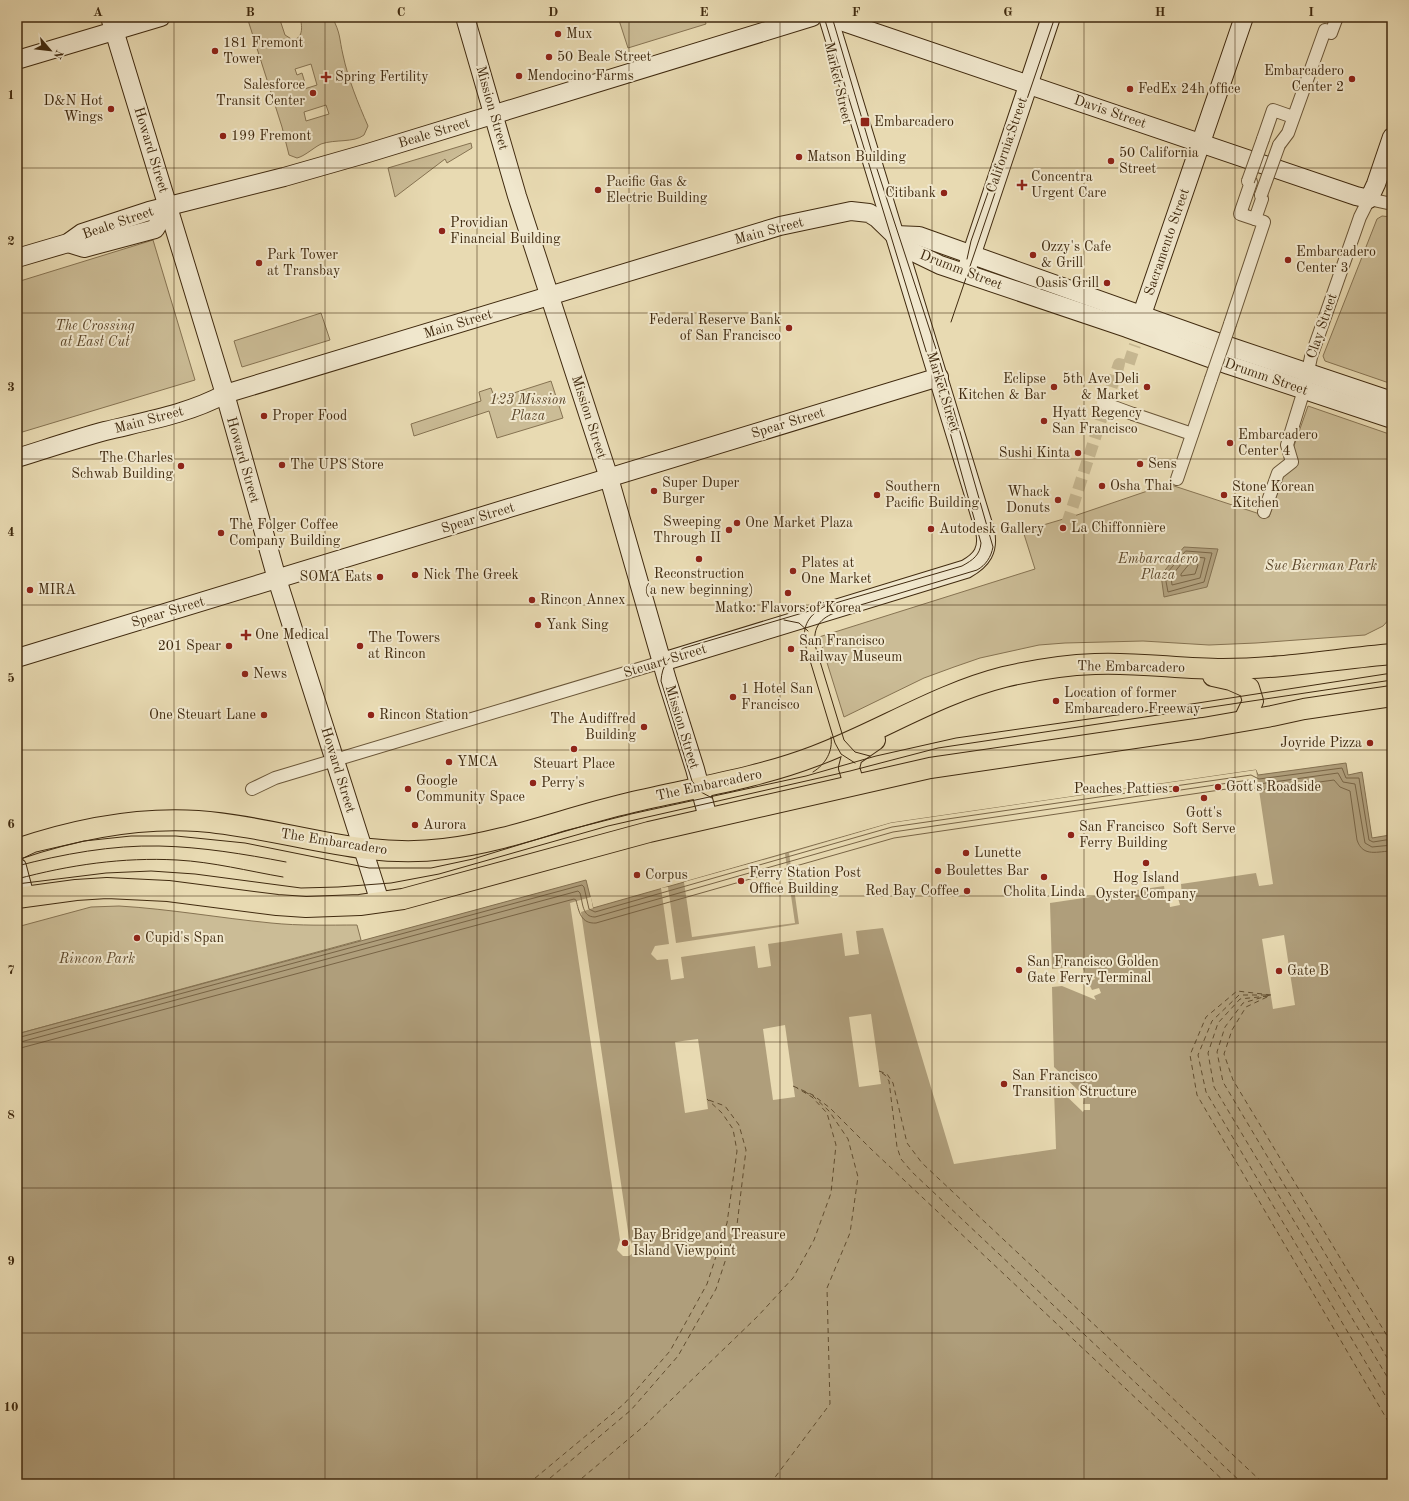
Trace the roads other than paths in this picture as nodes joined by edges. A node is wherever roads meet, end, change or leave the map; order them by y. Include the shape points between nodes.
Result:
1 (160, 17) edge
2 (465, 17) edge
3 (812, 17) edge
4 (828, 17) edge
5 (1051, 17) edge
6 (1244, 17) edge
7 (1337, 17) edge
8 (851, 20) edge
9 (112, 24) edge
10 (838, 54) junction
11 (17, 60) edge
12 (1028, 84) junction
13 (494, 115) junction
14 (1293, 117) junction
15 (1392, 137) edge
16 (1201, 143) junction
17 (1369, 199) junction
18 (1392, 204) edge
19 (168, 206) junction
20 (1255, 219) junction
21 (896, 235) junction
22 (971, 254) junction
23 (17, 258) edge
24 (965, 274) junction
25 (549, 297) junction
26 (1139, 323) junction
27 (1308, 372) junction
28 (938, 377) junction
29 (1304, 390) junction
30 (225, 394) junction
31 (1392, 401) edge
32 (1103, 403) dead end
33 (1392, 419) edge
34 (1192, 434) junction
35 (17, 458) edge
36 (609, 478) junction
37 (1177, 479) dead end
38 (1264, 512) dead end
39 (986, 550) joint
40 (277, 579) junction
41 (1392, 654) edge
42 (17, 658) edge
43 (662, 662) junction
44 (1178, 668) junction
45 (1392, 696) edge
46 (910, 713) junction
47 (1244, 720) junction
48 (869, 744) junction
49 (336, 760) junction
50 (880, 778) junction
51 (854, 784) junction
52 (700, 786) junction
53 (252, 789) dead end
54 (708, 818) junction
55 (17, 848) edge
56 (363, 850) junction
57 (17, 867) edge
58 (21, 897) edge
59 (380, 902) junction

1 - 9 street
2 - 13 street, Mission Street
3 - 13 street, Beale Street
4 - 8 street, Davis Street
4 - 10 street, Market Street
4 - 21 street, Market Street via 826,47 865,183
5 - 12 street, California Street
6 - 16 street, Sacramento Street
7 - 14 street via 1331,33 1325,30
8 - 10 street
8 - 12 street, Davis Street
9 - 11 street
9 - 19 street, Howard Street
10 - 21 street, Market Street
12 - 16 street, Davis Street
12 - 22 street, California Street
13 - 19 street, Beale Street via 289,176
13 - 25 street, Mission Street
14 - 20 street, bridge via 1261,195
14 - 20 street, bridge via 1273,110 1248,181 1251,182 1240,214
15 - 17 street, Clay Street
16 - 17 street, Davis Street
16 - 26 street, Sacramento Street
17 - 18 street, Davis Street
17 - 27 street, Clay Street via 1360,217 1312,353
19 - 23 street, Beale Street via 82,233 68,243
19 - 30 street, Howard Street
20 - 34 street, bridge via 1264,222
21 - 22 street, Drumm Street via 919,236
21 - 24 street, Drumm Street via 912,251
21 - 25 street, Main Street via 869,213 851,211 780,226
21 - 28 street, Market Street
22 - 24 street, California Street
22 - 26 street, Drumm Street
24 - 26 street, Drumm Street
25 - 30 street, Main Street
25 - 36 street, Mission Street
26 - 27 street, Drumm Street
26 - 29 street, Drumm Street
27 - 29 street, Clay Street
27 - 31 street, Drumm Street
28 - 36 street, Spear Street
28 - 39 street, Market Street via 985,531
29 - 33 street, Drumm Street
29 - 38 street, Clay Street via 1288,445 1292,462 1278,473
30 - 35 street, Main Street via 208,404
30 - 40 street, Howard Street
32 - 34 street, bridge
34 - 37 street
36 - 40 street, Spear Street
36 - 43 street, Mission Street
39 - 43 street, Steuart Street via 981,559 966,569
40 - 42 street, Spear Street
40 - 49 street, Howard Street
41 - 44 main road, The Embarcadero via 1255,668
43 - 49 street, Steuart Street
43 - 52 street, Mission Street
44 - 46 main road, The Embarcadero via 1117,664 1050,668 974,686
44 - 47 main road via 1231,680 1249,688 1253,701
45 - 47 main road
46 - 48 main road
46 - 52 main road, The Embarcadero via 837,747 790,765 761,774
47 - 50 main road via 966,761
48 - 50 main road via 861,755 860,765 869,777
48 - 51 main road via 854,754 850,761 849,768
49 - 53 street, Steuart Street via 275,778
49 - 56 street, Howard Street
50 - 51 main road
51 - 54 main road
52 - 54 street, Mission Street
52 - 56 main road, The Embarcadero via 468,845 408,852
54 - 59 main road via 410,897
55 - 56 main road, The Embarcadero via 91,828 165,820 200,821 250,828
56 - 59 street, Howard Street
57 - 58 street
58 - 59 main road via 76,890 136,888 277,905 332,906

